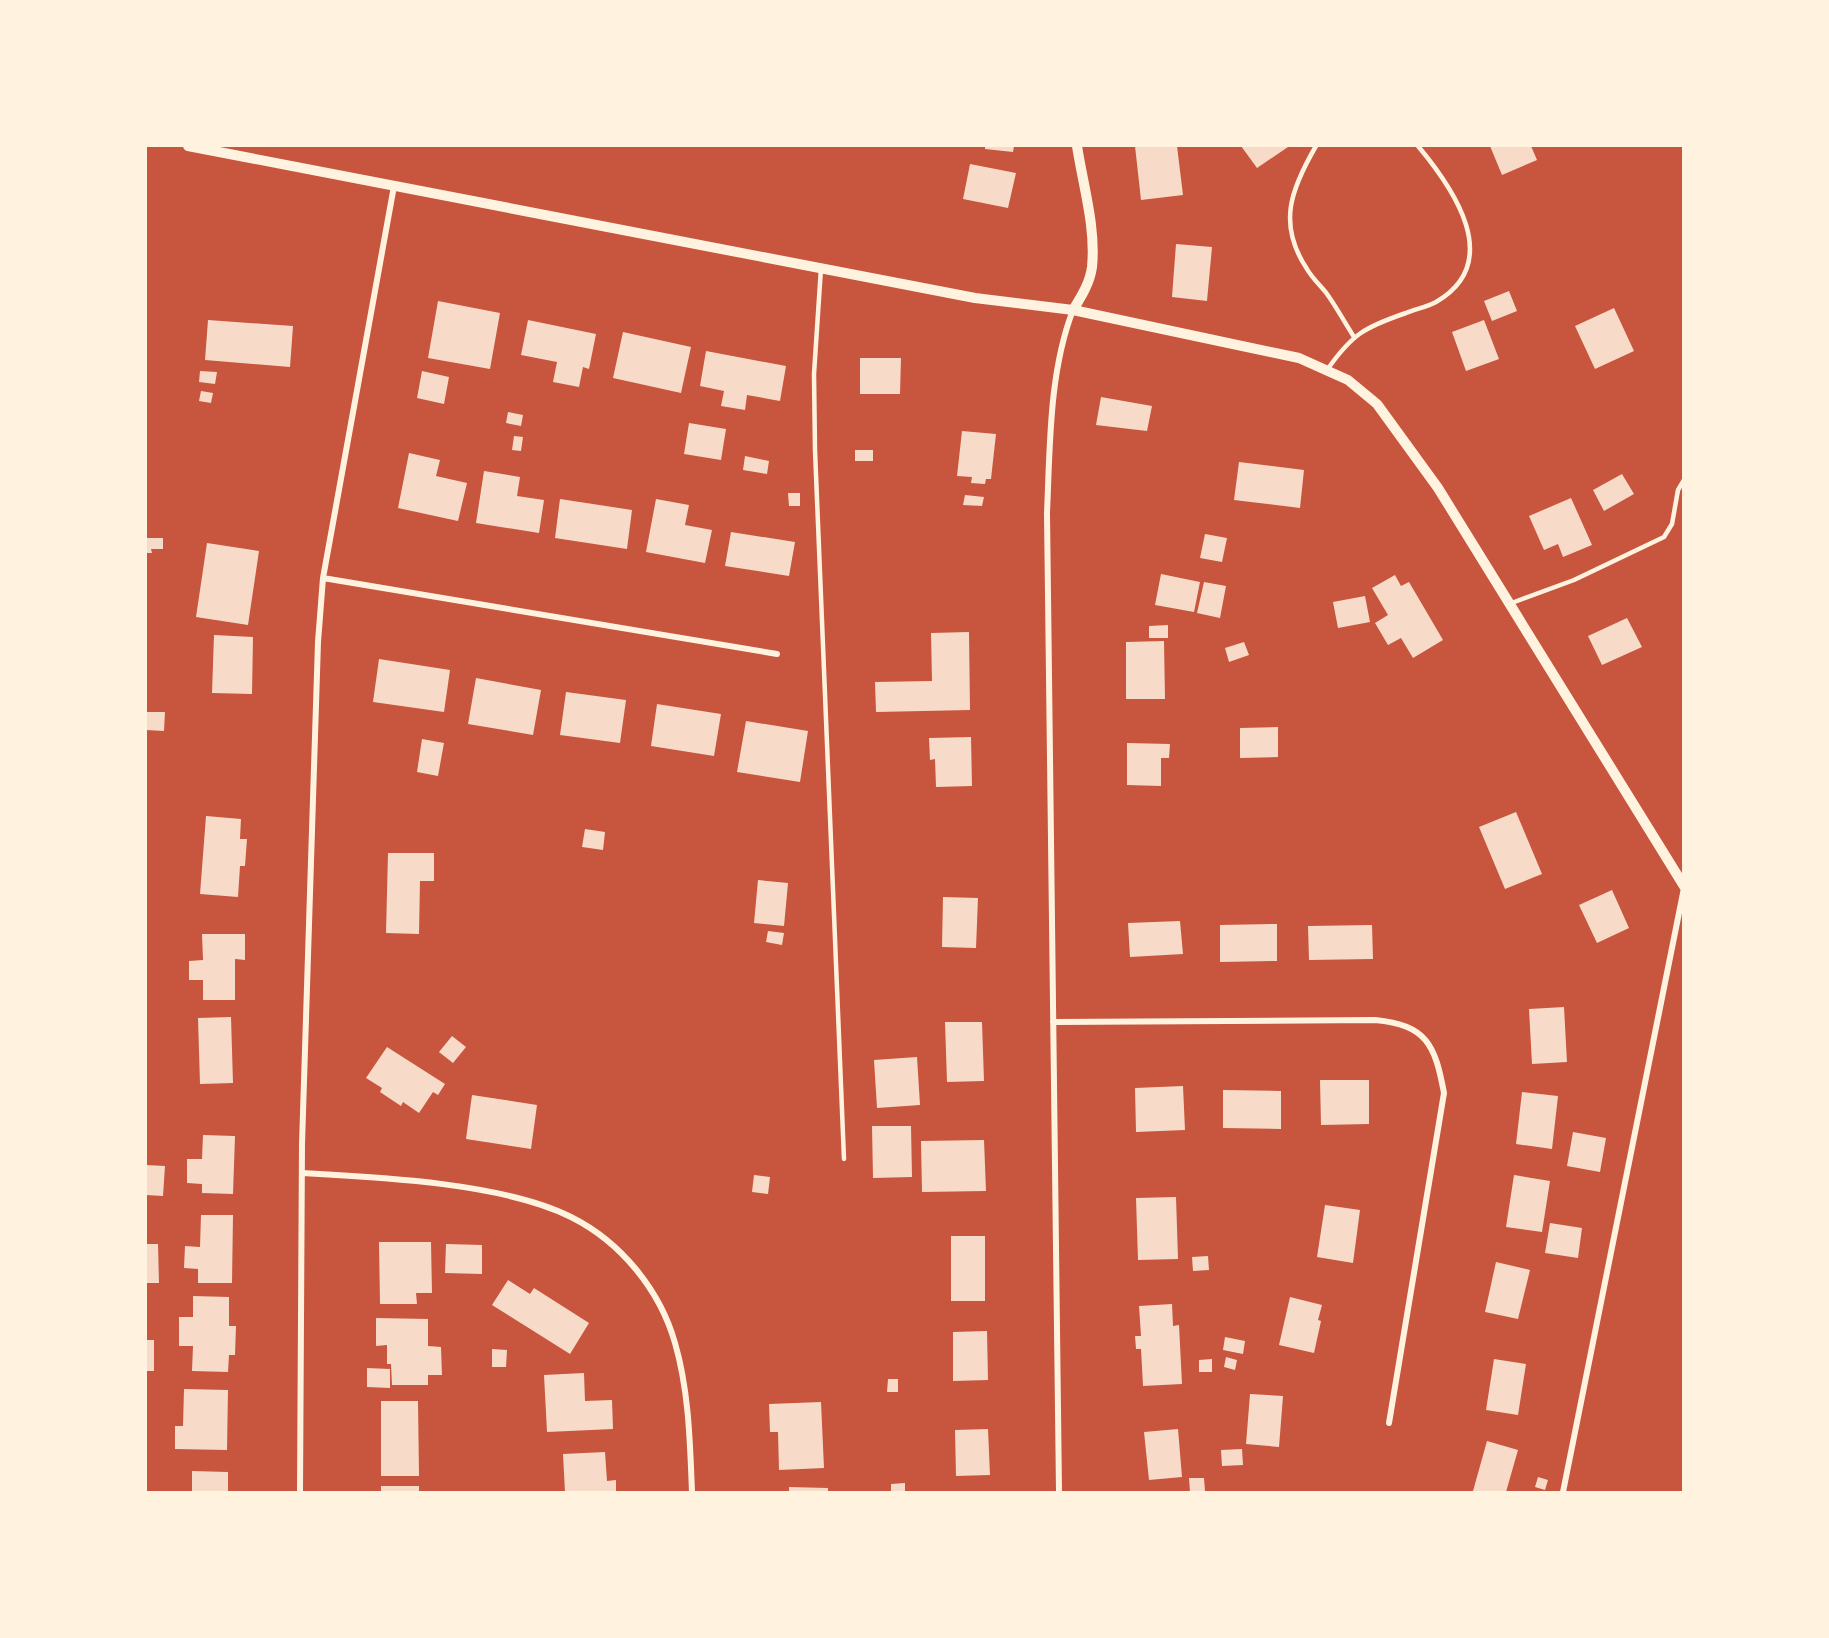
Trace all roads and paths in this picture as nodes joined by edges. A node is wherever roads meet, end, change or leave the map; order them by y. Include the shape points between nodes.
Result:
1 (188, 146) edge
2 (1077, 146) edge
3 (1316, 146) edge
4 (1418, 146) edge
5 (394, 186) junction
6 (821, 268) junction
7 (1073, 310) junction
8 (1354, 337) junction
9 (1327, 370) junction
10 (1683, 480) edge
11 (323, 578) junction
12 (1509, 604) junction
13 (777, 654) dead end
14 (1683, 887) edge
15 (1053, 1022) junction
16 (844, 1159) dead end
17 (302, 1173) junction
18 (1389, 1423) dead end
19 (300, 1492) edge
20 (692, 1492) edge
21 (1059, 1492) edge
22 (1563, 1492) edge

1 - 5 street
2 - 7 street via 1091,230 1092,268
3 - 8 lane via 1301,171 1290,203 1289,224 1294,248
4 - 8 lane via 1461,207 1471,246 1466,268 1456,285 1436,302 1360,331
5 - 6 street
5 - 11 street
6 - 7 street via 975,298
6 - 16 lane via 814,374 815,450
7 - 9 street via 1299,358
7 - 15 street via 1061,348 1047,513
8 - 9 lane
9 - 12 street via 1348,380 1377,404 1438,488
10 - 12 lane via 1672,524 1664,537 1584,576
11 - 13 street
11 - 17 street via 310,828
12 - 14 street
14 - 22 street
15 - 18 street via 1375,1020 1399,1022 1419,1033 1433,1050 1444,1093
15 - 21 street
17 - 19 street
17 - 20 street via 484,1192 542,1206 595,1230 637,1270 666,1317 681,1370

